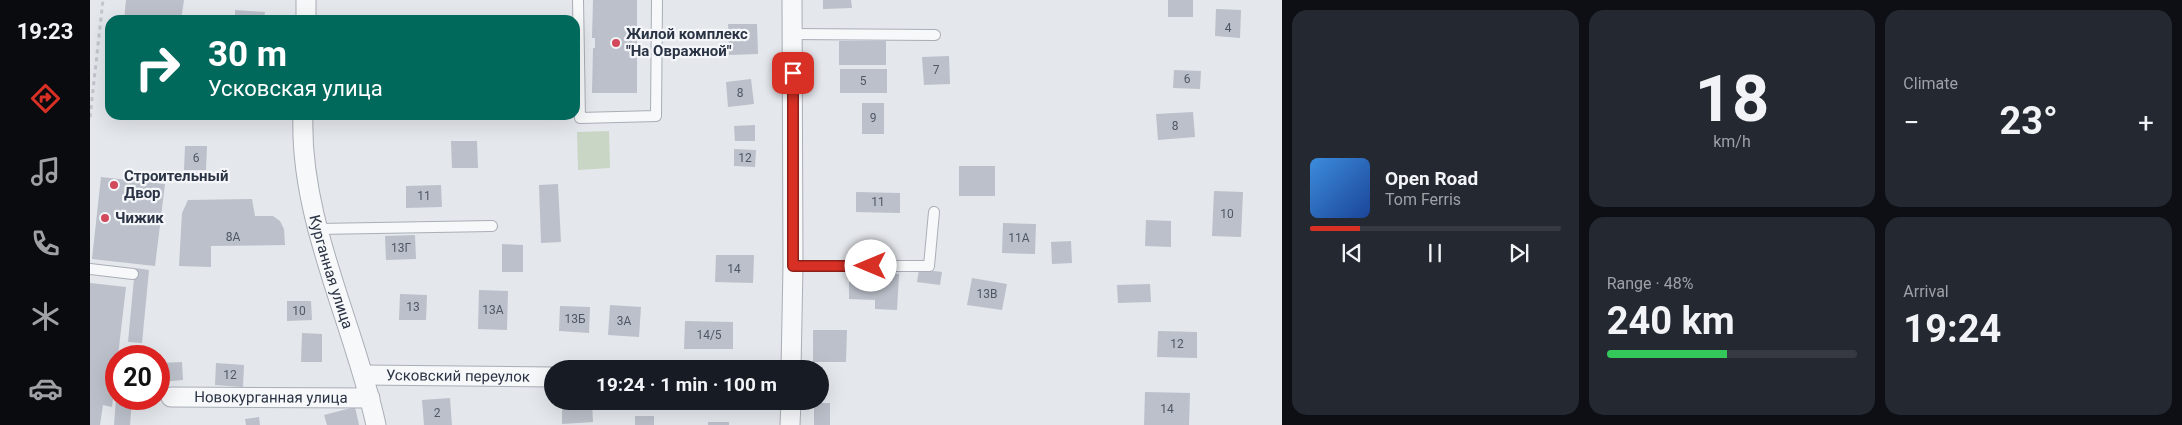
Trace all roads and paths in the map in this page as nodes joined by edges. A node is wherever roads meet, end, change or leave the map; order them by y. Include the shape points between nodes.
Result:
1 (103, 0) edge
2 (306, 0) edge
3 (578, 0) edge
4 (657, 0) edge
5 (792, 0) edge
6 (306, 15) edge
7 (578, 15) edge
8 (792, 34) junction
9 (935, 35) dead end
10 (90, 117) edge
11 (580, 118) edge
12 (303, 120) edge
13 (934, 212) dead end
14 (492, 226) dead end
15 (318, 229) junction
16 (793, 266) junction
17 (90, 269) edge
18 (133, 274) dead end
19 (791, 360) edge
20 (364, 375) junction
21 (544, 377) edge
22 (172, 397) dead end
23 (370, 398) junction
24 (790, 410) edge
25 (376, 425) edge
26 (790, 425) edge

1 - 10 path
2 - 6 street
3 - 7 lane
4 - 11 lane via 656,116
5 - 8 street
8 - 9 lane
8 - 16 street
12 - 15 street, Курганная улица via 308,178
13 - 16 lane via 929,266
14 - 15 lane
15 - 20 street, Курганная улица
16 - 19 street
17 - 18 lane
20 - 21 street, Усковский переулок
20 - 23 street, Курганная улица
22 - 23 street, Новокурганная улица
23 - 25 street, Курганная улица
24 - 26 street

